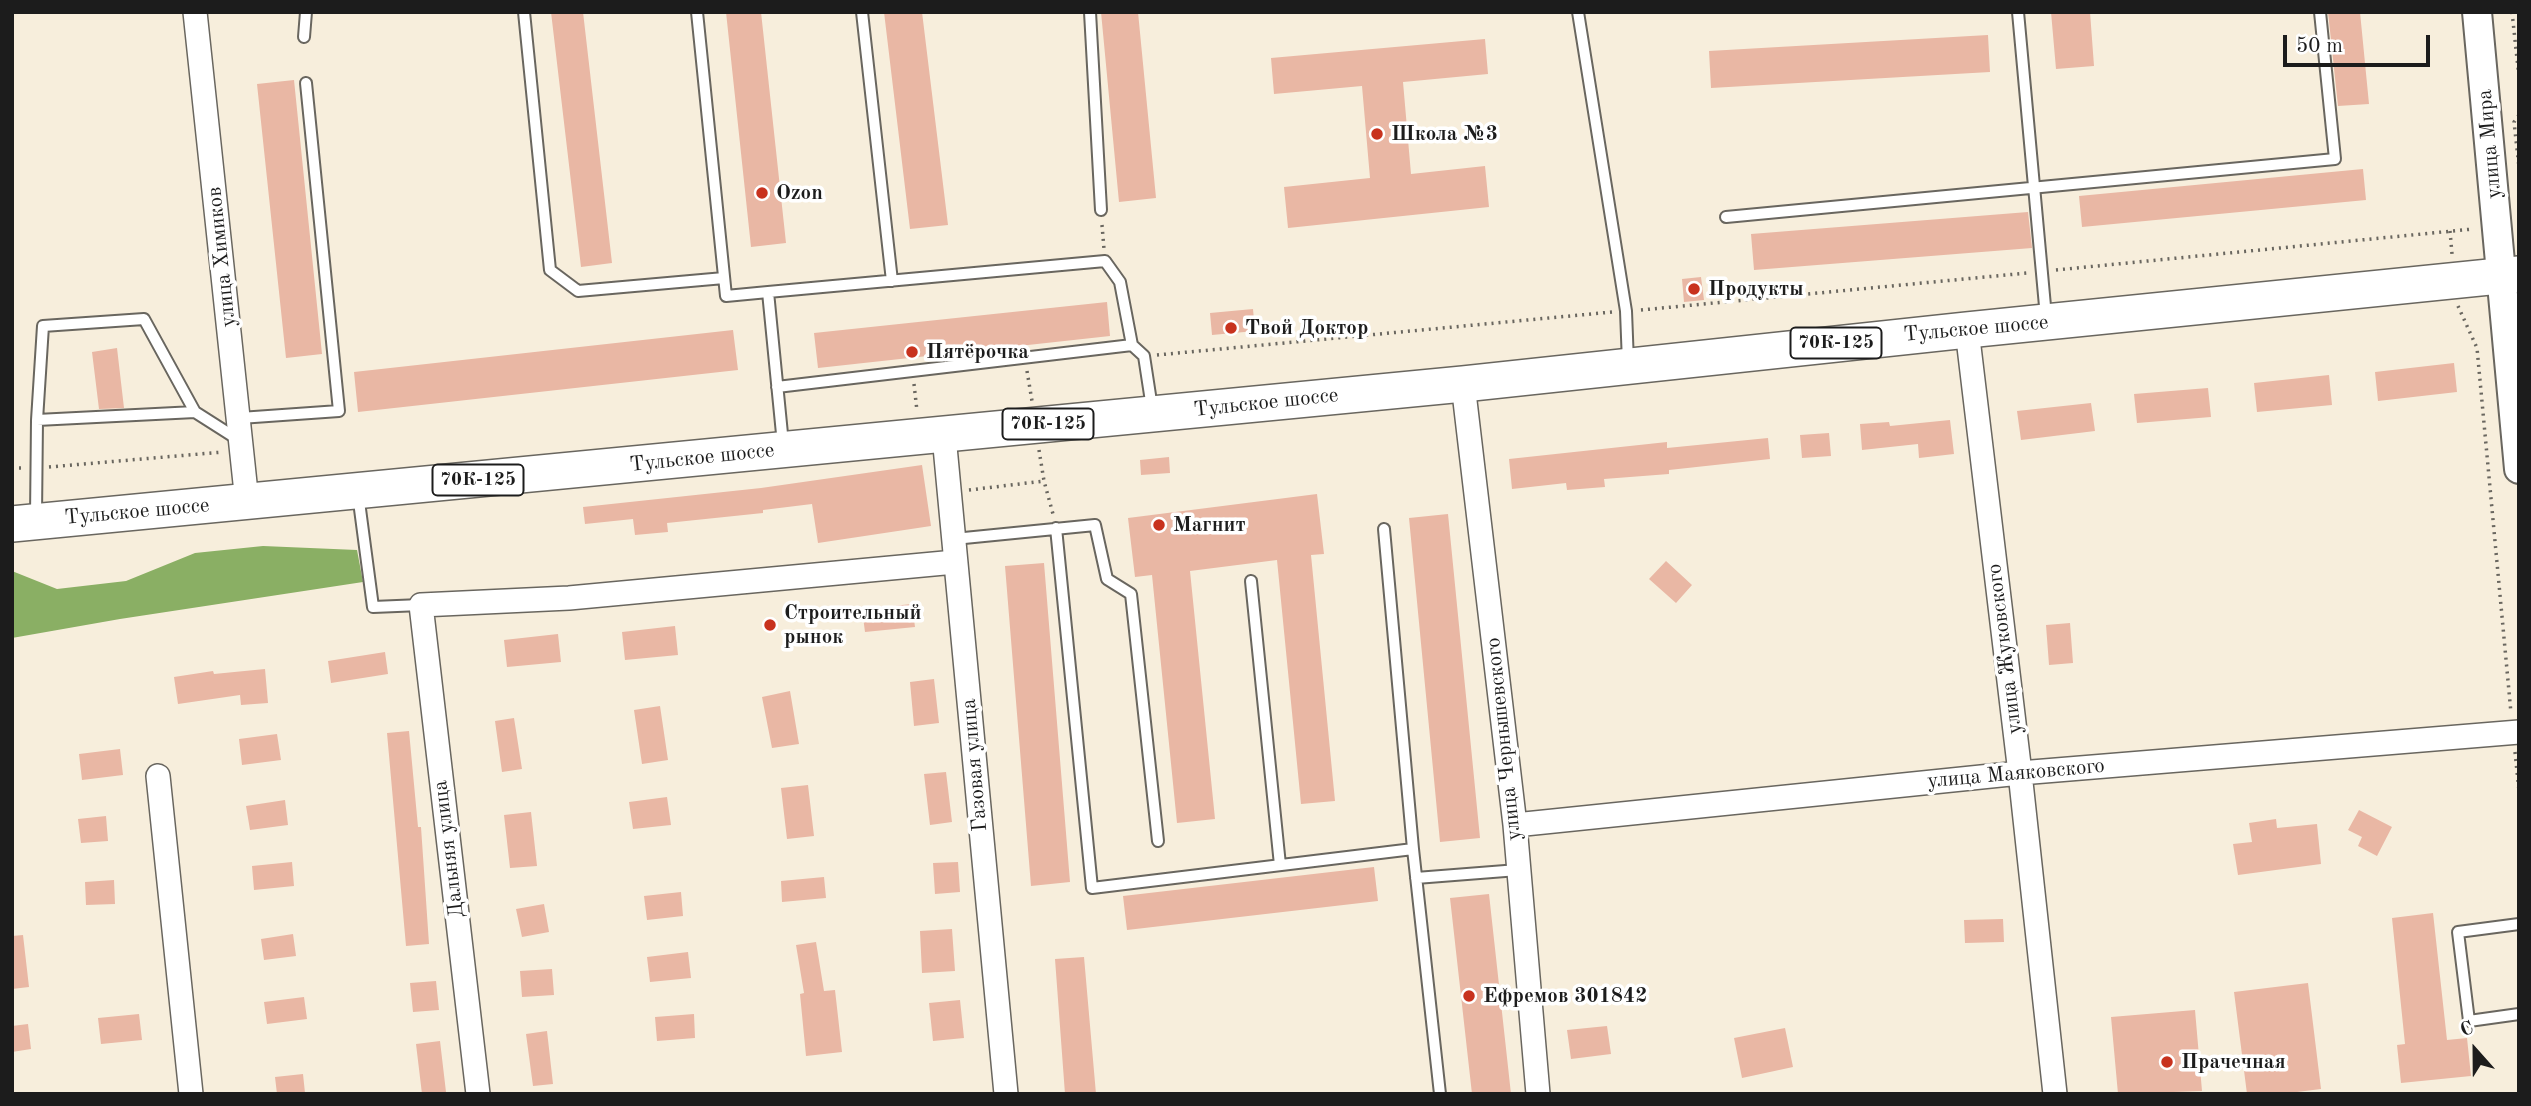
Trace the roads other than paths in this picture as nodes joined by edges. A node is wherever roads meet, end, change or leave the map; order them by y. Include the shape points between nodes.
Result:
1 (195, 12) edge
2 (306, 12) edge
3 (524, 12) edge
4 (697, 12) edge
5 (862, 12) edge
6 (1090, 12) edge
7 (1578, 12) edge
8 (2018, 12) edge
9 (2320, 12) edge
10 (2477, 12) edge
11 (304, 37) dead end
12 (306, 83) dead end
13 (2033, 188) junction
14 (1101, 210) road end
15 (1726, 217) dead end
16 (2510, 275) edge
17 (724, 278) junction
18 (892, 281) junction
19 (768, 292) junction
20 (2046, 323) junction
21 (1967, 330) junction
22 (1132, 345) junction
23 (1629, 365) junction
24 (1463, 384) junction
25 (777, 387) junction
26 (195, 412) junction
27 (1153, 414) junction
28 (240, 418) junction
29 (37, 421) junction
30 (944, 436) junction
31 (242, 446) junction
32 (784, 450) junction
33 (2519, 469) edge
34 (358, 492) junction
35 (247, 502) junction
36 (24, 522) edge
37 (1056, 528) junction
38 (1384, 528) dead end
39 (954, 539) junction
40 (955, 562) junction
41 (1251, 581) dead end
42 (421, 605) junction
43 (2516, 732) edge
44 (2020, 773) junction
45 (158, 776) dead end
46 (1515, 825) junction
47 (1158, 841) dead end
48 (1413, 849) junction
49 (1280, 865) junction
50 (1518, 870) junction
51 (1416, 878) junction
52 (2519, 925) edge
53 (2519, 1014) edge
54 (191, 1094) edge
55 (478, 1094) edge
56 (1006, 1094) edge
57 (1440, 1094) edge
58 (1538, 1094) edge
59 (2055, 1094) edge

1 - 28 street, улица Химиков
2 - 11 lane
3 - 17 lane via 550,270 578,291
4 - 17 lane
5 - 18 lane
6 - 14 lane
7 - 23 lane via 1626,311
8 - 13 lane
9 - 13 lane via 2336,159
10 - 16 street, улица Мира via 2497,227
12 - 28 lane via 339,411
13 - 15 lane
13 - 20 lane
16 - 20 main road, Тульское шоссе / 70К-125
16 - 33 street, улица Мира
17 - 19 lane via 726,296
18 - 19 lane
18 - 22 lane via 1105,261 1120,282
19 - 25 lane
20 - 21 main road, Тульское шоссе / 70К-125
21 - 23 main road, Тульское шоссе / 70К-125
21 - 44 street, улица Жуковского
22 - 25 lane
22 - 27 lane via 1144,356
23 - 24 main road, Тульское шоссе / 70К-125
24 - 27 main road, Тульское шоссе / 70К-125
24 - 46 street, улица Чернышевского
25 - 32 lane
26 - 29 lane
26 - 29 lane via 144,319 43,326
26 - 31 lane
27 - 30 main road, Тульское шоссе / 70К-125
28 - 31 street, улица Химиков
29 - 36 lane via 36,468
30 - 32 main road, Тульское шоссе / 70К-125
30 - 39 street, Газовая улица
31 - 35 street, улица Химиков
32 - 34 main road, Тульское шоссе / 70К-125
34 - 35 main road, Тульское шоссе / 70К-125
34 - 42 lane via 373,607
35 - 36 main road, Тульское шоссе / 70К-125
37 - 39 lane
37 - 47 lane via 1095,526 1107,579 1131,594
37 - 49 lane via 1092,888
38 - 48 lane
39 - 40 street, Газовая улица
40 - 42 street via 569,598
40 - 56 street, Газовая улица
41 - 49 lane
42 - 55 street, Дальняя улица
43 - 44 street, улица Маяковского
44 - 46 street, улица Маяковского
44 - 59 street, улица Жуковского
45 - 54 street
46 - 50 street, улица Чернышевского
48 - 49 lane
48 - 51 lane
50 - 51 lane
50 - 58 street, улица Чернышевского
51 - 57 lane
52 - 53 lane via 2458,932 2469,1021

